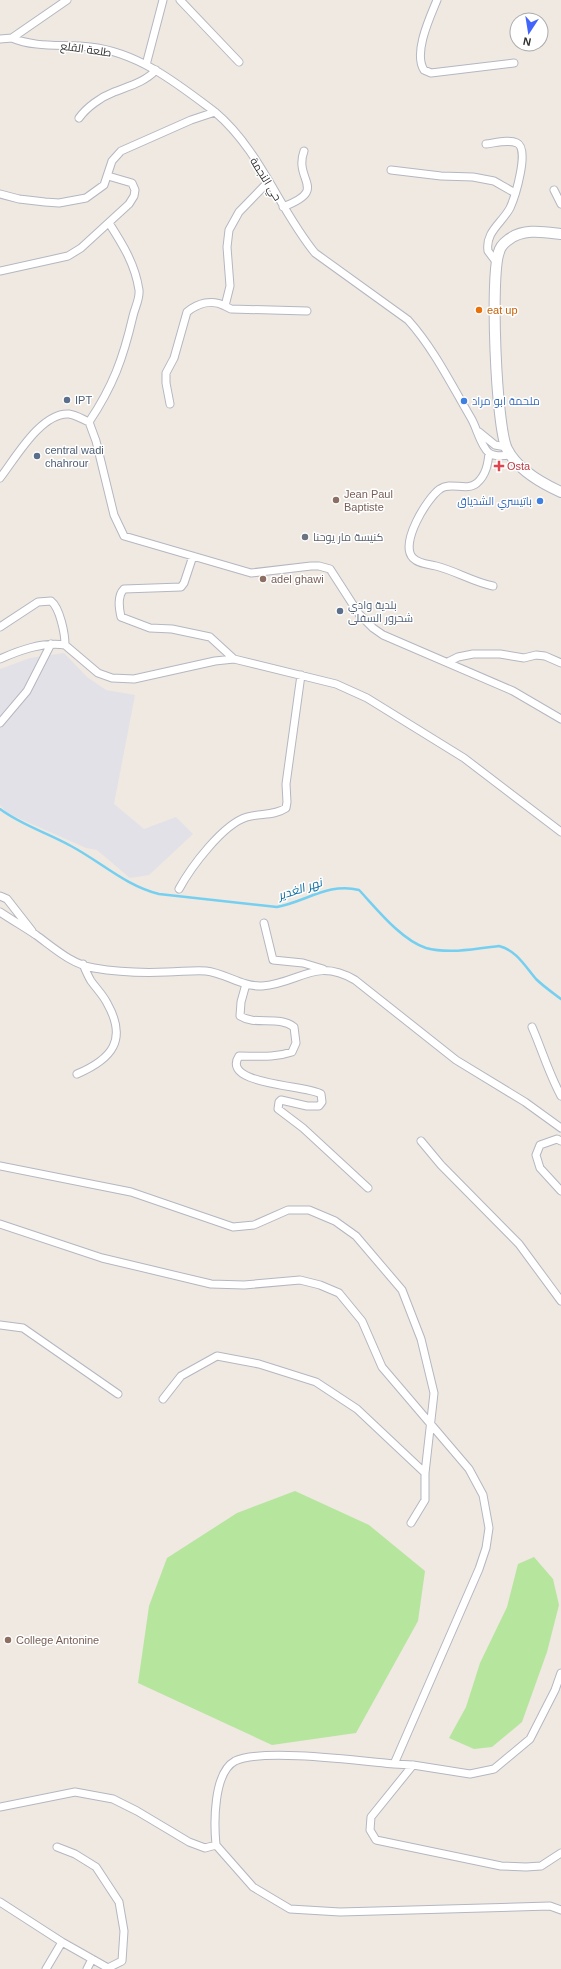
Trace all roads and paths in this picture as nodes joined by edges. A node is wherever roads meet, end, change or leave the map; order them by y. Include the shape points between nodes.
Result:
1 (68, 0) edge
2 (163, 0) edge
3 (180, 0) edge
4 (437, 0) edge
5 (12, 38) junction
6 (0, 39) edge
7 (239, 62) dead end
8 (514, 63) dead end
9 (146, 65) junction
10 (156, 70) junction
11 (216, 112) junction
12 (78, 118) dead end
13 (486, 144) dead end
14 (304, 151) dead end
15 (391, 170) dead end
16 (108, 176) junction
17 (269, 181) junction
18 (554, 190) dead end
19 (515, 193) junction
20 (0, 194) edge
21 (561, 204) edge
22 (283, 207) junction
23 (110, 224) junction
24 (561, 234) edge
25 (497, 263) junction
26 (0, 271) edge
27 (225, 306) junction
28 (308, 311) dead end
29 (170, 404) dead end
30 (89, 422) junction
31 (477, 431) junction
32 (508, 451) junction
33 (489, 453) junction
34 (0, 478) edge
35 (561, 492) edge
36 (193, 556) junction
37 (494, 586) dead end
38 (0, 628) edge
39 (51, 644) junction
40 (64, 645) junction
41 (234, 659) junction
42 (0, 660) edge
43 (448, 662) junction
44 (561, 663) edge
45 (302, 675) junction
46 (561, 719) edge
47 (0, 723) edge
48 (561, 832) edge
49 (179, 889) dead end
50 (0, 896) edge
51 (0, 912) edge
52 (264, 923) dead end
53 (34, 934) junction
54 (83, 964) junction
55 (325, 970) junction
56 (246, 984) junction
57 (532, 1027) dead end
58 (77, 1074) dead end
59 (561, 1096) edge
60 (561, 1128) edge
61 (421, 1141) dead end
62 (561, 1141) edge
63 (0, 1166) edge
64 (368, 1188) dead end
65 (561, 1191) edge
66 (0, 1224) edge
67 (561, 1301) edge
68 (0, 1325) edge
69 (118, 1394) dead end
70 (163, 1399) dead end
71 (430, 1425) junction
72 (425, 1473) junction
73 (411, 1524) dead end
74 (561, 1673) edge
75 (394, 1764) junction
76 (413, 1765) junction
77 (0, 1807) edge
78 (216, 1845) junction
79 (57, 1847) dead end
80 (561, 1853) edge
81 (0, 1902) edge
82 (561, 1910) edge
83 (62, 1942) junction
84 (92, 1959) junction
85 (46, 1969) edge
86 (87, 1969) edge

1 - 5 street
2 - 9 street
3 - 7 street
4 - 8 street via 425,29 420,61 424,70 431,73
5 - 6 street
5 - 9 street, طلعة القلع via 30,43 112,51
9 - 10 street, طلعة القلع
10 - 11 street, طلعة القلع
10 - 12 street via 149,78 112,93 85,110
11 - 16 street via 191,120 121,151 112,161
11 - 17 street, حي النجمة via 235,132
13 - 19 street via 513,142 522,148 523,155
14 - 22 street via 302,166 307,191 304,197
15 - 19 street via 473,177 494,181
16 - 20 street via 104,185 94,193 76,201 34,202
16 - 23 street via 132,183 135,190 129,204
17 - 22 street, حي النجمة
17 - 27 street via 239,212 229,230 227,247 230,286
18 - 21 street
19 - 25 street via 510,208 488,239 488,251
22 - 31 street, حي النجمة via 315,253 408,320 448,377
23 - 26 street via 68,256
23 - 30 street via 132,263 139,298 122,361 109,391
24 - 25 main road via 517,234 502,245
25 - 32 main road via 496,348 499,411
27 - 28 street via 231,309
27 - 29 street via 218,302 207,303 187,312 174,358 166,373
30 - 34 street via 67,414 48,420
30 - 36 street via 120,532 128,538
31 - 32 street via 495,445
31 - 33 street, حي النجمة
32 - 33 street via 501,456
32 - 35 main road via 532,476
33 - 37 street via 483,478 476,484 468,487 446,486 437,491 414,527 409,551 420,562
36 - 41 street via 181,587 124,589 118,608 121,617 150,628 204,635 218,643
36 - 43 street via 251,574 311,566 330,569 359,614 373,628
38 - 40 street via 38,602 51,601 63,626
39 - 40 street
39 - 42 street via 32,647
39 - 47 street via 27,691
40 - 41 street via 98,673 112,678 134,679
41 - 45 street
43 - 44 street via 473,654 500,654 524,658 545,656
43 - 46 street via 513,692
45 - 48 street via 342,686 406,720 464,758
45 - 49 street via 286,784 286,808 273,814 248,816 240,820 207,848
50 - 53 street via 7,899
51 - 53 street
52 - 55 street via 273,960 303,963
53 - 54 street via 62,955
54 - 56 street via 93,968 156,973 207,971
54 - 58 street via 90,980 112,1012 116,1031 112,1051 108,1056
55 - 56 street via 307,972 282,982 262,986
55 - 60 street via 343,973 355,980 456,1060 525,1102
56 - 64 street via 240,1016 288,1023 294,1027 296,1043 292,1052 281,1056 239,1056 236,1066 240,1073 260,1081 321,1094 323,1098 319,1106 281,1100 278,1109 303,1128
57 - 59 street via 549,1073
61 - 67 street via 441,1165 520,1244
62 - 65 street via 557,1139 540,1145 536,1155 540,1168
63 - 71 street via 130,1192 233,1227 254,1225 288,1210 309,1210 335,1221 356,1236 402,1290 421,1339 434,1393
66 - 71 street via 102,1258 211,1284 244,1285 300,1280 339,1293 362,1321 382,1367
68 - 69 street via 23,1328
70 - 72 street via 181,1376 217,1356 259,1364 316,1382 357,1408
71 - 72 street
71 - 75 street via 469,1469 483,1495 489,1528 479,1568
72 - 73 street via 426,1500
74 - 76 street via 530,1739 494,1769 470,1774
75 - 76 street
75 - 78 street via 272,1756 251,1757 234,1762 224,1774 215,1805
76 - 80 street via 371,1817 370,1830 376,1840 507,1866 541,1866
77 - 78 street via 75,1792 113,1799 189,1842 205,1848
78 - 82 street via 253,1887 290,1909 340,1912 550,1906
79 - 84 street via 96,1867 119,1902 124,1931 122,1961 108,1968
81 - 83 street
83 - 84 street
83 - 85 street
84 - 86 street

